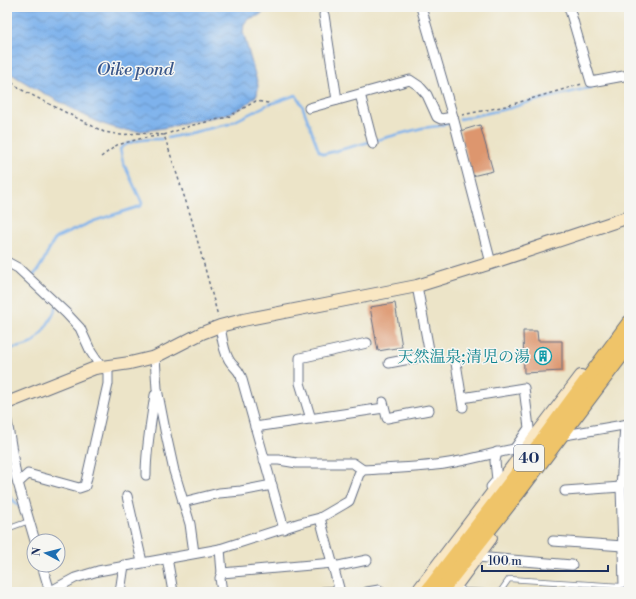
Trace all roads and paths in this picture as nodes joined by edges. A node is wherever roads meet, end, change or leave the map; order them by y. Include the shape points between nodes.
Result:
1 (421, 7) edge
2 (569, 7) edge
3 (324, 15) dead end
4 (629, 75) edge
5 (7, 79) edge
6 (591, 82) junction
7 (360, 94) junction
8 (338, 100) junction
9 (269, 106) dead end
10 (309, 108) dead end
11 (453, 118) junction
12 (164, 135) junction
13 (373, 141) dead end
14 (101, 157) dead end
15 (629, 217) edge
16 (7, 262) edge
17 (491, 263) junction
18 (417, 286) junction
19 (629, 323) edge
20 (220, 326) junction
21 (367, 343) dead end
22 (629, 344) edge
23 (155, 357) junction
24 (456, 363) dead end
25 (389, 364) dead end
26 (103, 367) junction
27 (156, 389) junction
28 (7, 403) edge
29 (429, 410) dead end
30 (311, 419) junction
31 (7, 421) edge
32 (627, 424) edge
33 (255, 427) junction
34 (562, 435) junction
35 (533, 448) junction
36 (497, 452) junction
37 (264, 460) junction
38 (364, 470) junction
39 (146, 475) dead end
40 (18, 483) junction
41 (272, 485) junction
42 (621, 487) junction
43 (565, 490) dead end
44 (127, 496) dead end
45 (183, 502) junction
46 (320, 518) junction
47 (473, 519) junction
48 (29, 521) junction
49 (626, 523) edge
50 (7, 529) edge
51 (284, 529) junction
52 (33, 533) edge
53 (553, 541) dead end
54 (623, 546) junction
55 (220, 549) junction
56 (194, 553) junction
57 (477, 557) junction
58 (167, 558) junction
59 (367, 560) dead end
60 (142, 562) junction
61 (124, 565) junction
62 (334, 565) junction
63 (572, 565) dead end
64 (44, 573) edge
65 (222, 573) junction
66 (624, 584) joint
67 (453, 589) edge
68 (379, 590) dead end
69 (50, 592) edge
70 (120, 592) edge
71 (173, 592) edge
72 (222, 592) edge
73 (323, 592) edge
74 (340, 592) edge
75 (367, 592) edge
76 (417, 592) edge
77 (427, 592) edge
78 (440, 592) edge
79 (486, 592) edge
80 (500, 592) edge

1 - 11 street
2 - 6 street
3 - 8 street
4 - 6 street
5 - 12 path via 22,90 104,132 121,135
6 - 11 path
7 - 8 street
7 - 11 street via 410,80 427,94 437,117
7 - 13 street
8 - 10 street
9 - 12 path via 268,103 256,101 228,117
11 - 17 street
12 - 14 path via 117,146
12 - 20 path via 191,217
15 - 17 street
16 - 26 street via 18,268 80,328 91,352
17 - 18 street
18 - 20 street
18 - 25 street via 430,355
19 - 35 main road, 40
20 - 23 street
20 - 33 street via 226,354 237,368
21 - 30 street via 300,358 300,383
22 - 34 main road, 40
23 - 26 street via 130,364
23 - 27 street
24 - 35 street via 462,402 524,388
26 - 28 street
26 - 40 street via 108,373 108,384 85,486 79,488 28,474
27 - 39 street via 146,457
27 - 45 street
29 - 30 street via 387,418 384,405
30 - 33 street
31 - 40 street
32 - 34 street
32 - 42 street
33 - 37 street
34 - 35 main road, 40
35 - 36 street
35 - 47 street
35 - 57 street via 500,525
35 - 77 main road, 40 via 527,460
35 - 78 main road, 40
36 - 38 street via 454,462
36 - 47 street via 496,480
37 - 38 street via 353,463
37 - 41 street
38 - 46 street via 358,474 349,501
40 - 48 street
41 - 45 street via 219,493
41 - 51 street
42 - 43 street
42 - 49 street
44 - 60 street
45 - 56 street via 190,524
46 - 51 street
46 - 62 street
47 - 76 street
48 - 50 lane
48 - 52 street
49 - 54 street
51 - 55 street
53 - 54 street
54 - 66 street
55 - 56 street
55 - 65 street
56 - 58 street
57 - 63 street
57 - 67 street
58 - 60 street
58 - 71 street
59 - 62 street
60 - 61 street
61 - 69 street via 75,578
61 - 70 street
62 - 65 street
62 - 74 street
64 - 69 street
65 - 72 street
66 - 80 lane via 620,586 510,579
67 - 79 lane
68 - 75 street
73 - 74 street

